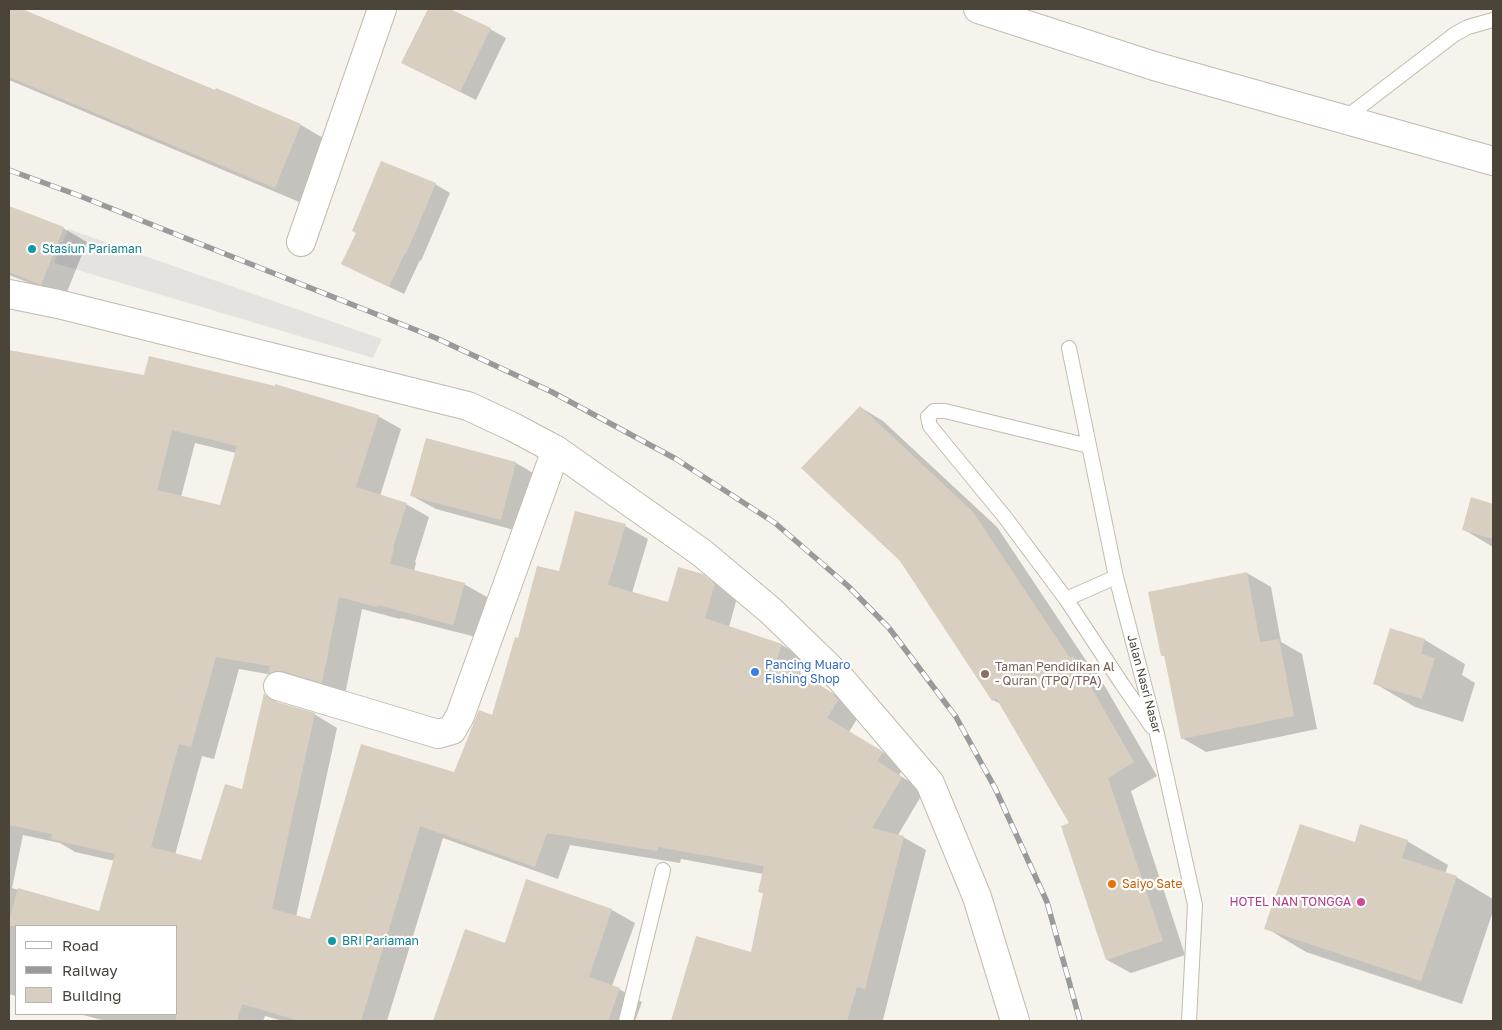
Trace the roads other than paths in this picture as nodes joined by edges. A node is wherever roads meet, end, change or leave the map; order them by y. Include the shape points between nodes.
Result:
1 (382, 9) edge
2 (978, 9) edge
3 (1493, 20) edge
4 (1344, 119) junction
5 (1493, 161) edge
6 (301, 242) dead end
7 (9, 294) edge
8 (1069, 348) dead end
9 (1089, 446) junction
10 (556, 450) junction
11 (1116, 577) junction
12 (1066, 599) junction
13 (278, 686) dead end
14 (1158, 734) junction
15 (663, 870) dead end
16 (626, 1021) edge
17 (1015, 1021) edge
18 (1189, 1021) edge

1 - 6 street
2 - 4 street via 1154,66
3 - 4 lane via 1455,34
4 - 5 street
7 - 10 street via 468,406
8 - 9 lane, Jalan Nasri Nasar
9 - 11 lane, Jalan Nasri Nasar
9 - 12 lane via 945,411 934,411 928,417 930,426 1004,516
10 - 13 street via 460,716 452,730 438,734
10 - 17 street via 702,553 771,611 841,679 930,783 977,897
11 - 12 lane
11 - 14 lane, Jalan Nasri Nasar
12 - 14 lane
14 - 18 lane, Jalan Nasri Nasar via 1195,905
15 - 16 lane

